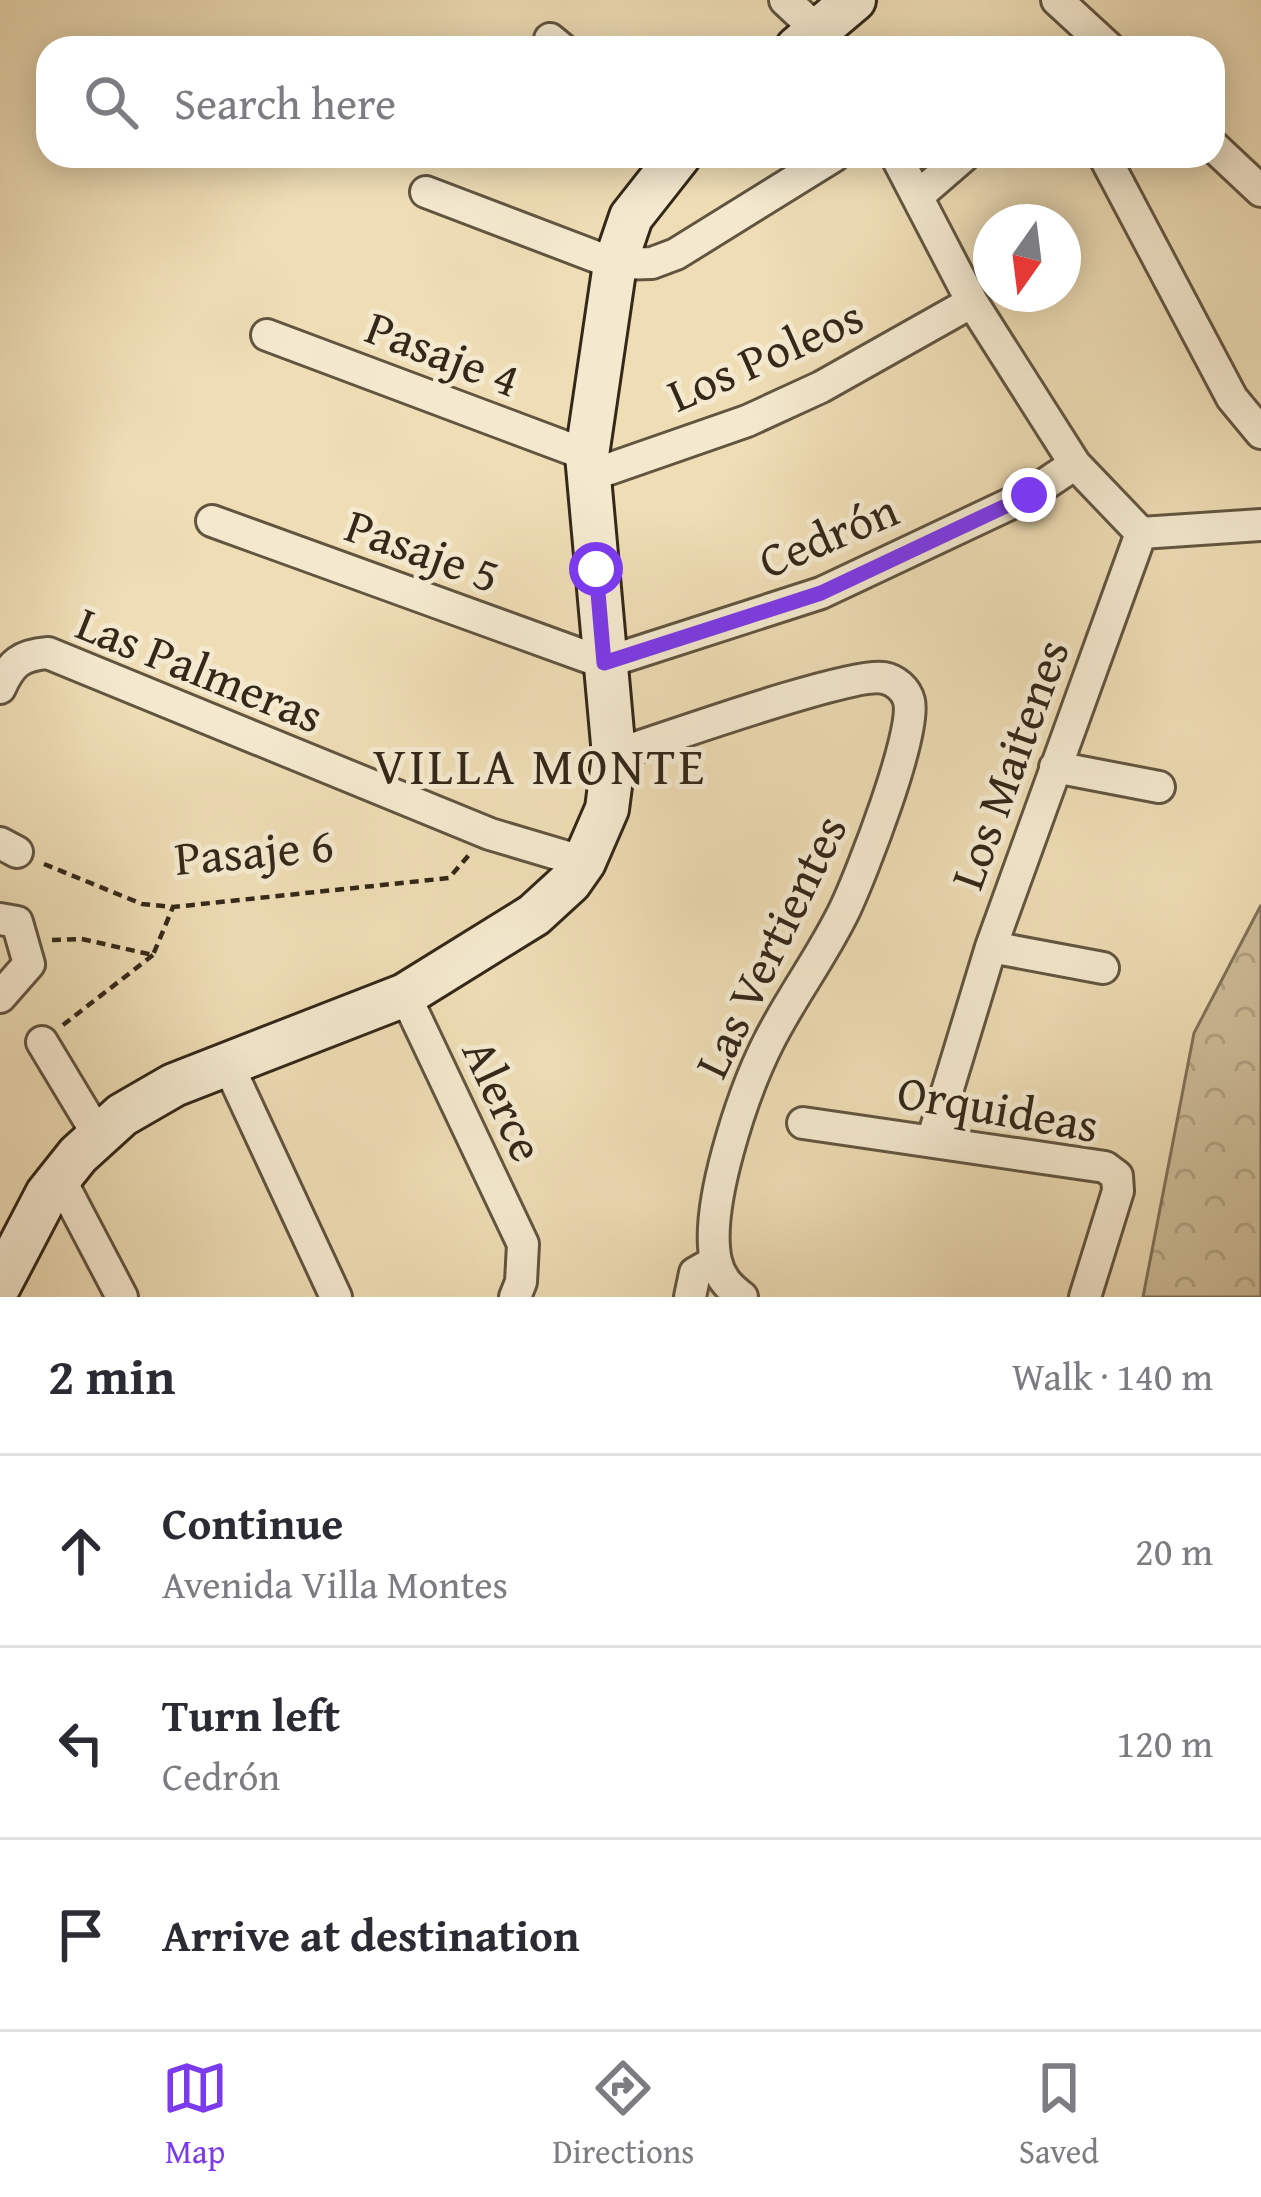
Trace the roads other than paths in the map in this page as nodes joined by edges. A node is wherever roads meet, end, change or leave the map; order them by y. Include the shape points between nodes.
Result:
1 (785, 0) edge
2 (854, 0) edge
3 (1057, 0) edge
4 (805, 36) edge
5 (811, 36) edge
6 (1091, 36) edge
7 (1225, 157) edge
8 (670, 168) edge
9 (815, 168) edge
10 (903, 168) edge
11 (950, 168) edge
12 (1110, 168) edge
13 (1261, 191) edge
14 (426, 193) dead end
15 (919, 194) junction
16 (615, 263) junction
17 (972, 302) junction
18 (267, 335) dead end
19 (1261, 433) edge
20 (1076, 464) junction
21 (588, 466) junction
22 (212, 520) dead end
23 (1261, 525) edge
24 (1141, 533) junction
25 (604, 663) junction
26 (0, 688) edge
27 (614, 754) junction
28 (1055, 767) junction
29 (1159, 787) dead end
30 (584, 862) junction
31 (11, 930) edge
32 (991, 947) junction
33 (1103, 968) dead end
34 (405, 995) junction
35 (0, 998) edge
36 (42, 1042) road end
37 (229, 1067) junction
38 (802, 1123) dead end
39 (98, 1135) junction
40 (932, 1141) junction
41 (59, 1177) junction
42 (716, 1261) junction
43 (0, 1284) edge
44 (122, 1297) edge
45 (336, 1297) edge
46 (514, 1297) edge
47 (689, 1297) edge
48 (742, 1297) edge
49 (1085, 1297) edge

1 - 4 street
2 - 5 street
3 - 6 street
7 - 13 street
8 - 16 street via 631,217
9 - 16 street via 676,254
10 - 15 street
11 - 15 street
12 - 19 street via 1232,398
14 - 16 street
15 - 17 street
16 - 21 street
17 - 20 street
17 - 21 street, Los Poleos via 747,421
18 - 21 street, Pasaje 4
20 - 24 street
20 - 25 street, Cedrón via 1029,495 821,593
21 - 25 street
22 - 25 street, Pasaje 5
23 - 24 street
24 - 28 street, Los Maitenes
25 - 27 street
26 - 30 street, Las Palmeras via 24,655 48,653 490,834
27 - 30 street via 607,809
27 - 42 street, Las Vertientes via 880,676 899,684 910,702 878,830 740,1112 714,1221
28 - 29 street
28 - 32 street, Los Maitenes
30 - 34 street via 533,915
31 - 35 street via 29,964
32 - 33 street
32 - 40 street, Los Maitenes
34 - 37 street
34 - 46 street, Alerce via 523,1244
36 - 39 street
37 - 39 street via 161,1092
37 - 45 street
38 - 40 street, Orquideas
39 - 41 street
40 - 49 street, Orquideas via 1105,1167 1117,1176
41 - 43 street
41 - 44 street
42 - 47 street via 695,1274
42 - 48 street

